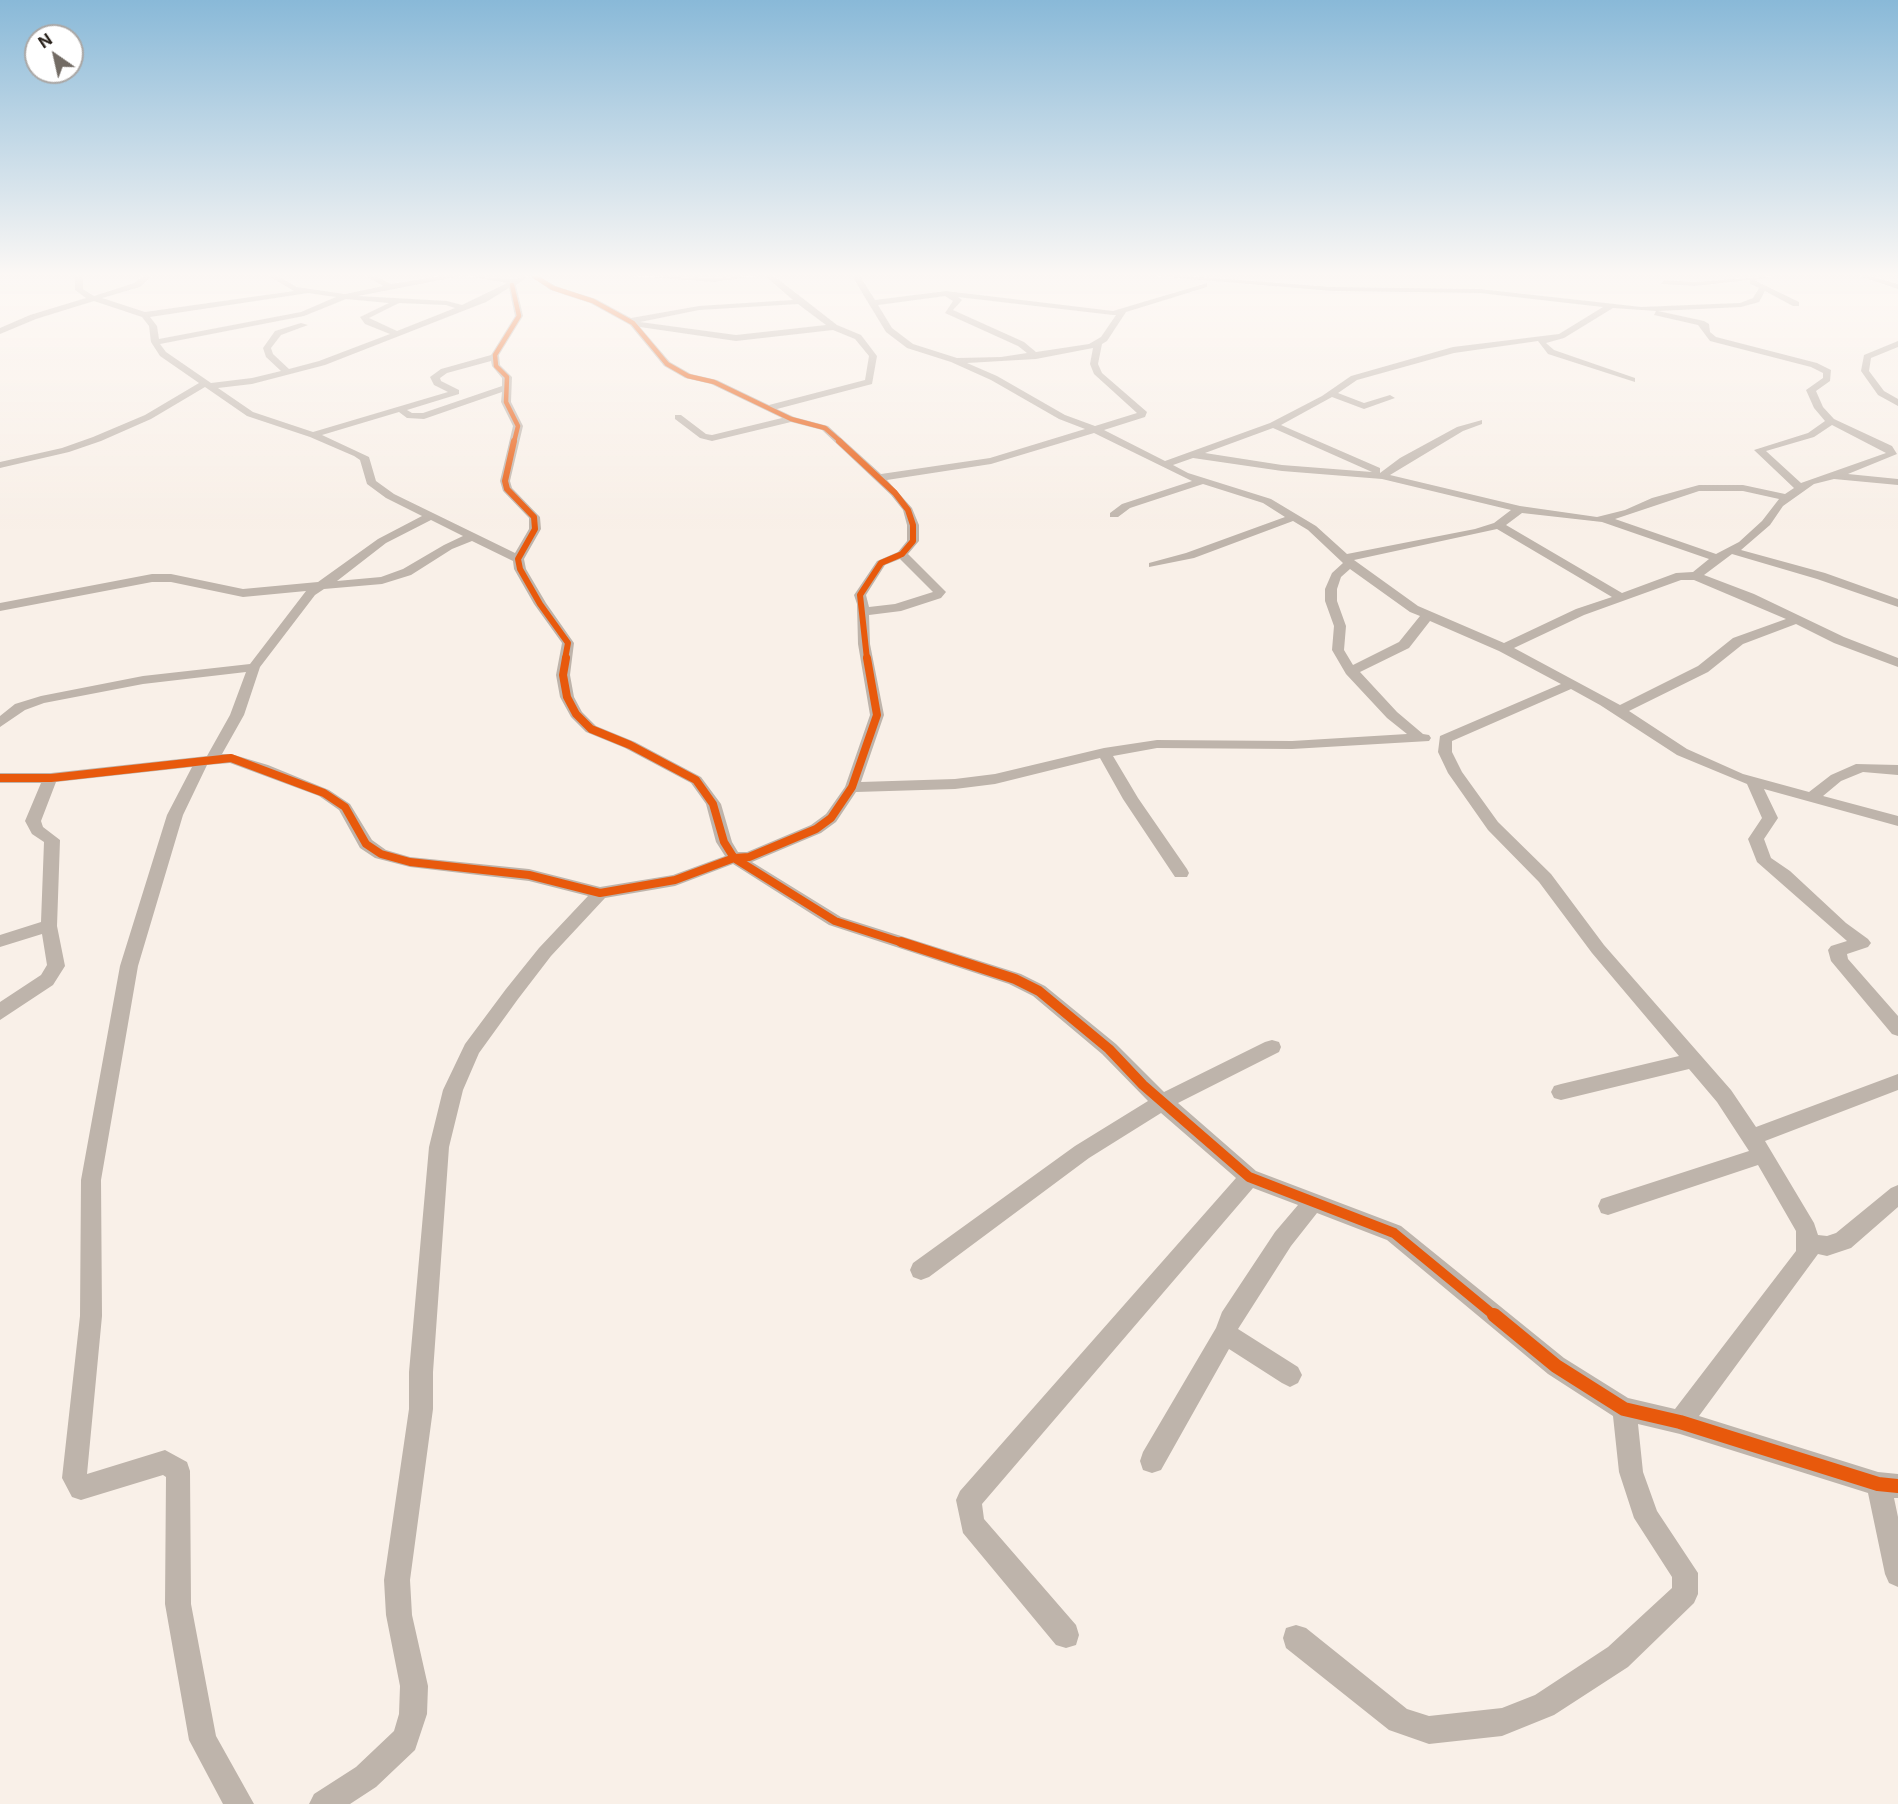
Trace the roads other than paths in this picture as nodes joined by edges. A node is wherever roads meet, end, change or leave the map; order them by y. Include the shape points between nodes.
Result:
1 (172, 360) edge
2 (275, 360) edge
3 (325, 360) edge
4 (483, 360) edge
5 (495, 360) edge
6 (663, 360) edge
7 (872, 360) edge
8 (954, 360) edge
9 (1095, 360) edge
10 (1416, 360) edge
11 (1575, 360) edge
12 (1795, 360) edge
13 (1867, 360) edge
14 (289, 373) junction
15 (1632, 380) dead end
16 (208, 385) junction
17 (507, 387) junction
18 (1332, 394) junction
19 (1390, 398) dead end
20 (1898, 403) edge
21 (399, 408) junction
22 (769, 408) junction
23 (678, 417) dead end
24 (791, 419) junction
25 (1830, 421) junction
26 (1479, 422) dead end
27 (1273, 425) junction
28 (1092, 428) junction
29 (313, 435) junction
30 (1188, 454) junction
31 (0, 465) edge
32 (1164, 465) junction
33 (1383, 475) junction
34 (1834, 476) junction
35 (878, 478) junction
36 (1200, 482) junction
37 (1898, 482) edge
38 (1800, 488) junction
39 (1787, 498) junction
40 (1520, 509) junction
41 (1114, 515) dead end
42 (431, 516) junction
43 (1294, 517) junction
44 (1605, 519) junction
45 (1498, 525) junction
46 (474, 537) junction
47 (1733, 551) junction
48 (902, 554) junction
49 (1717, 558) junction
50 (518, 560) junction
51 (1347, 560) junction
52 (1153, 565) dead end
53 (1696, 576) junction
54 (318, 585) junction
55 (1621, 597) junction
56 (1898, 603) edge
57 (0, 607) edge
58 (862, 612) junction
59 (1428, 615) junction
60 (1797, 619) junction
61 (1504, 648) junction
62 (1898, 663) edge
63 (254, 666) junction
64 (1351, 671) junction
65 (1570, 685) junction
66 (1619, 711) junction
67 (0, 723) edge
68 (1420, 738) junction
69 (1445, 739) junction
70 (1104, 752) junction
71 (207, 761) junction
72 (1898, 770) edge
73 (0, 778) edge
74 (51, 778) junction
75 (1753, 781) junction
76 (852, 787) junction
77 (1812, 797) junction
78 (1898, 821) edge
79 (734, 858) junction
80 (1181, 873) dead end
81 (600, 893) junction
82 (49, 926) junction
83 (0, 941) edge
84 (0, 1014) edge
85 (1898, 1029) edge
86 (1272, 1047) dead end
87 (1694, 1060) junction
88 (1898, 1082) edge
89 (1561, 1092) dead end
90 (1164, 1101) junction
91 (1752, 1137) junction
92 (1763, 1155) junction
93 (1249, 1177) junction
94 (1898, 1194) edge
95 (1313, 1202) junction
96 (1608, 1206) dead end
97 (1807, 1243) junction
98 (921, 1270) dead end
99 (1225, 1334) junction
100 (1290, 1376) dead end
101 (1624, 1409) junction
102 (1680, 1422) junction
103 (1152, 1461) dead end
104 (1888, 1485) edge
105 (1898, 1574) edge
106 (1066, 1635) dead end
107 (1296, 1638) dead end
108 (239, 1804) edge
109 (324, 1804) edge

1 - 16 street
2 - 14 street
3 - 14 street
4 - 21 street via 435,377 437,383 456,392
5 - 17 street via 507,377
6 - 22 street via 687,376 714,382
7 - 22 street via 869,382
8 - 28 street via 1062,417
9 - 28 street via 1098,374 1142,415
10 - 18 street via 1362,375
11 - 15 street
12 - 25 street via 1828,372 1827,379 1811,390
13 - 20 street via 1865,371 1881,393
14 - 16 street
16 - 29 street via 250,414
16 - 31 street via 97,439
17 - 21 street via 424,416 410,416
17 - 50 street via 506,402 518,426 505,481 507,489 534,517 535,529
18 - 19 street via 1364,406
18 - 27 street
21 - 29 street
22 - 24 street
23 - 24 street via 702,436 712,438
24 - 35 street via 825,428
25 - 34 street via 1888,448 1892,454
25 - 38 street via 1811,435 1759,450
26 - 33 street via 1460,429
27 - 30 street
27 - 33 street
28 - 32 street
28 - 35 street via 991,461
29 - 42 street via 358,454 365,459 371,482
30 - 32 street
30 - 33 street via 1282,468
32 - 36 street
33 - 40 street
34 - 37 street
34 - 38 street
35 - 48 street via 908,510 913,525 913,541
36 - 41 street via 1126,506
36 - 43 street via 1266,501
38 - 39 street
39 - 44 street via 1743,488 1699,488
39 - 47 street
40 - 44 street
40 - 45 street
42 - 46 street
42 - 54 street via 382,541 344,571
43 - 51 street
43 - 52 street via 1190,556
44 - 49 street
45 - 51 street
45 - 55 street
46 - 50 street
46 - 54 street via 392,577
47 - 49 street
47 - 56 street
48 - 58 street via 881,563 860,595
48 - 58 street via 940,592 897,608
49 - 53 street
50 - 79 street via 528,585 568,643 563,681 576,714 591,729 696,780 713,804 724,842
51 - 59 street
51 - 64 street via 1330,589 1330,601 1340,626 1338,650
53 - 55 street via 1680,576
53 - 60 street
54 - 57 street via 243,593 171,578 152,578
54 - 63 street
55 - 61 street via 1559,620
58 - 76 street via 877,716
59 - 61 street
59 - 64 street via 1404,645
60 - 62 street
60 - 66 street via 1738,641 1703,669
61 - 65 street
63 - 67 street via 143,680 41,700 20,707
63 - 71 street via 237,715
64 - 68 street via 1392,715
65 - 66 street
65 - 69 street
66 - 75 street via 1682,752
68 - 69 street
68 - 70 street via 1292,745 1157,744
69 - 87 street via 1445,752 1455,772 1488,819 1545,878 1598,949
70 - 76 street via 995,779
70 - 80 street
71 - 74 street
71 - 81 street via 242,762 324,793 345,807 366,844 381,854 410,862 529,876
71 - 108 street via 175,815 129,966 91,1180 91,1316 74,1478 81,1488 165,1462 178,1471 178,1604 202,1740
72 - 77 street via 1861,767 1836,778
73 - 74 street
74 - 82 street via 33,821 37,830 52,840
75 - 77 street
75 - 85 street via 1770,818 1756,839 1759,851 1766,862 1862,943 1837,950 1840,961
76 - 79 street via 831,818 816,829 760,854
77 - 78 street
79 - 81 street via 675,880
79 - 90 street via 836,921 1015,979 1039,991
81 - 109 street via 512,994 472,1048 453,1090 439,1147 421,1409 397,1580 399,1615 414,1686 413,1714 405,1740 366,1777
82 - 83 street
82 - 84 street via 54,973
86 - 90 street
87 - 89 street
87 - 91 street
88 - 91 street
90 - 93 street
90 - 98 street via 1082,1152
91 - 92 street
92 - 96 street
92 - 97 street via 1807,1230
93 - 95 street
93 - 106 street via 969,1500 972,1524
94 - 97 street via 1843,1241 1827,1246
95 - 99 street via 1283,1239 1230,1320
95 - 101 street via 1394,1233 1556,1366
97 - 102 street via 1807,1254
99 - 100 street
99 - 103 street
101 - 102 street
101 - 107 street via 1631,1472 1647,1518 1685,1573 1684,1594 1618,1657 1544,1705 1502,1722 1429,1730 1399,1720
102 - 104 street
104 - 105 street

